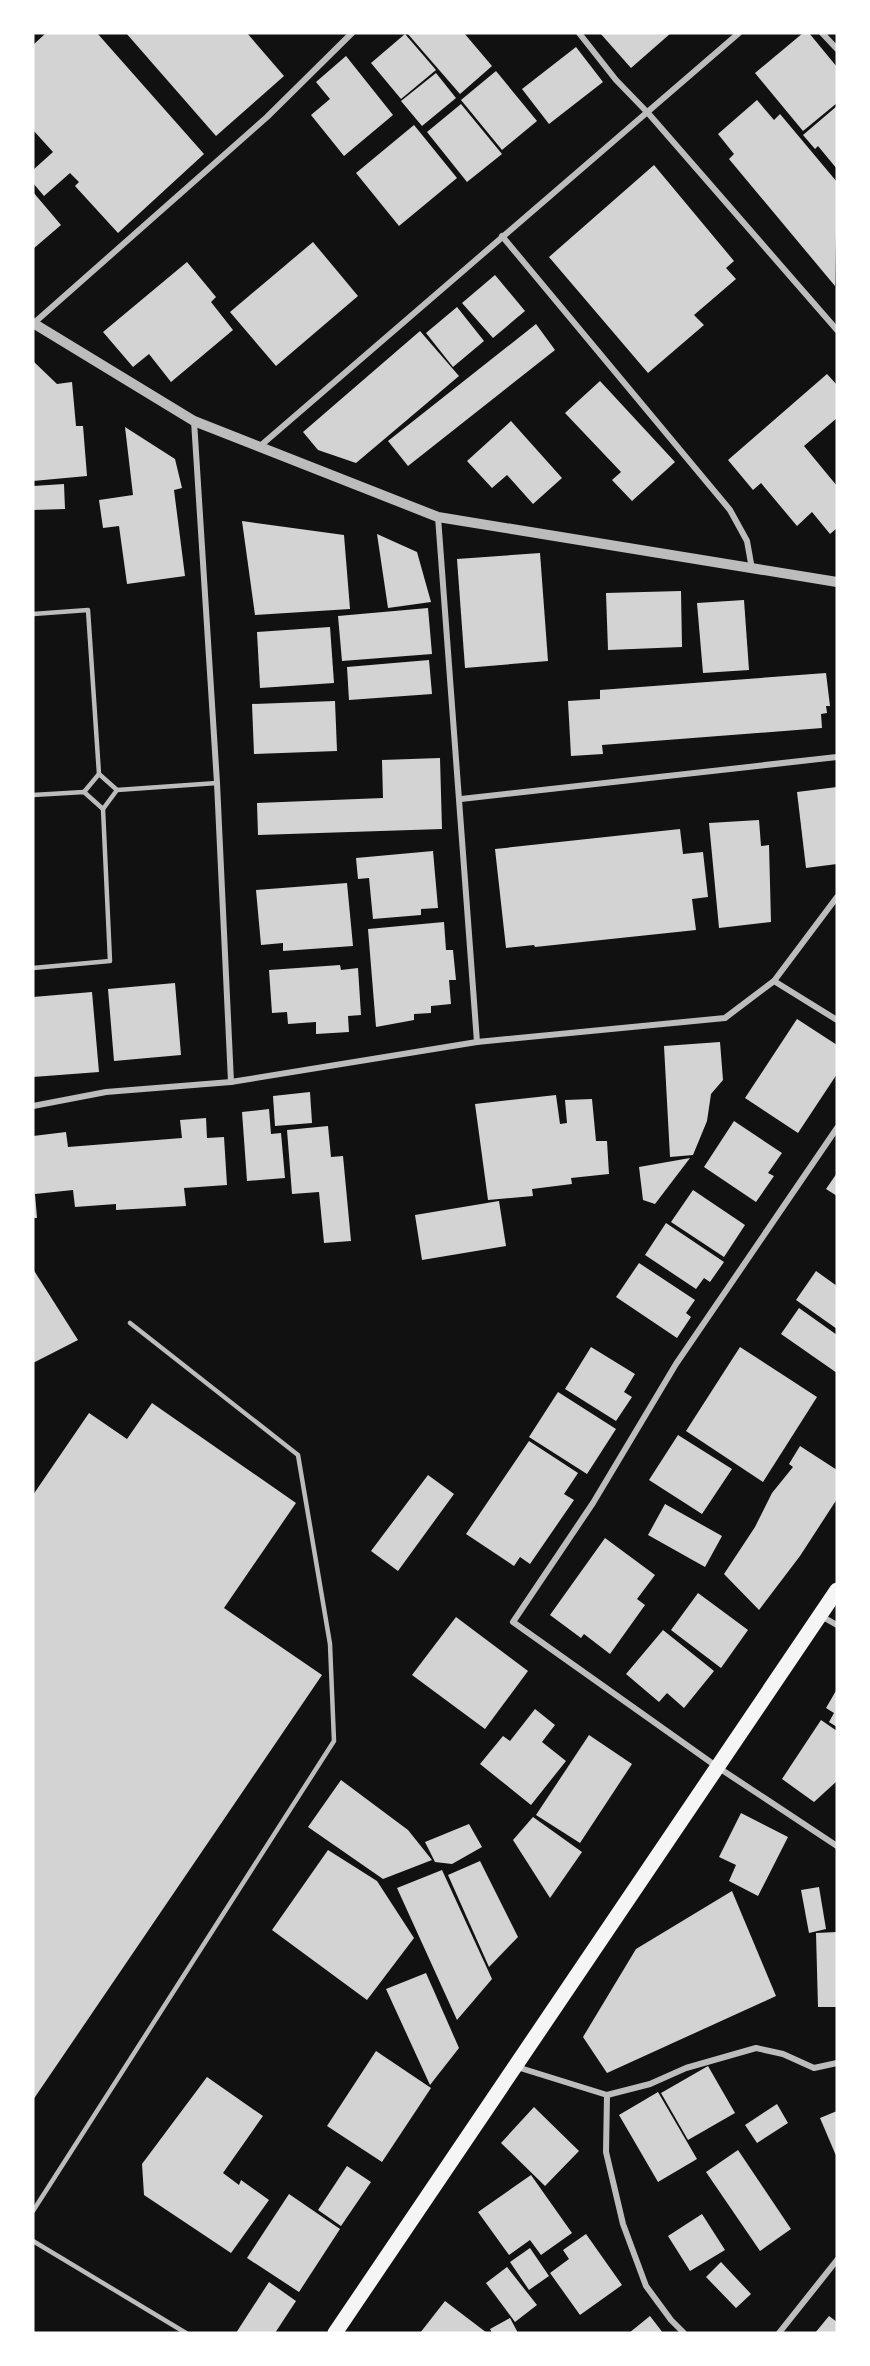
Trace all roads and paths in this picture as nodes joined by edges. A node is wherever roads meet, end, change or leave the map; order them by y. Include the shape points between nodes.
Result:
1 (352, 33) edge
2 (579, 33) edge
3 (739, 33) edge
4 (822, 33) edge
5 (837, 49) edge
6 (648, 113) junction
7 (502, 236) junction
8 (33, 323) edge
9 (837, 330) edge
10 (194, 421) junction
11 (258, 447) junction
12 (438, 517) junction
13 (752, 570) junction
14 (837, 582) edge
15 (33, 614) edge
16 (837, 757) edge
17 (99, 774) junction
18 (217, 783) junction
19 (117, 789) junction
20 (84, 792) junction
21 (33, 795) edge
22 (461, 799) junction
23 (103, 809) junction
24 (837, 897) edge
25 (33, 968) edge
26 (774, 981) junction
27 (837, 1020) edge
28 (477, 1042) junction
29 (231, 1082) junction
30 (33, 1106) edge
31 (837, 1128) edge
32 (130, 1323) dead end
33 (837, 1590) edge
34 (820, 1615) junction
35 (837, 1625) edge
36 (716, 1766) junction
37 (837, 1846) edge
38 (837, 2062) edge
39 (514, 2066) junction
40 (607, 2095) junction
41 (33, 2211) edge
42 (33, 2241) edge
43 (837, 2260) edge
44 (186, 2333) edge
45 (335, 2333) edge
46 (684, 2333) edge
47 (779, 2333) edge

1 - 8 street via 267,117
2 - 6 street
3 - 6 street
4 - 5 street
6 - 7 street
6 - 9 street
7 - 11 street
7 - 13 street via 730,510 747,540
8 - 10 street
10 - 11 street
10 - 18 street
11 - 12 street
12 - 13 street
12 - 22 street
13 - 14 street
15 - 17 lane via 88,610
16 - 22 street
17 - 19 lane
17 - 20 lane
18 - 19 lane
18 - 29 street
19 - 23 lane
20 - 21 lane
20 - 23 lane
22 - 28 street
23 - 25 lane via 110,961
24 - 26 street
26 - 27 street
26 - 28 street via 724,1018
28 - 29 street
29 - 30 street via 106,1092
31 - 36 street via 676,1364 593,1503 513,1622
32 - 41 lane via 298,1455 330,1644 334,1741
33 - 34 main road
34 - 35 street
34 - 36 main road
36 - 37 street
36 - 39 main road
38 - 40 street via 814,2068 783,2054 756,2048
39 - 40 street
39 - 45 main road
40 - 46 street via 606,2152 623,2224 646,2286
42 - 44 lane
43 - 47 street

